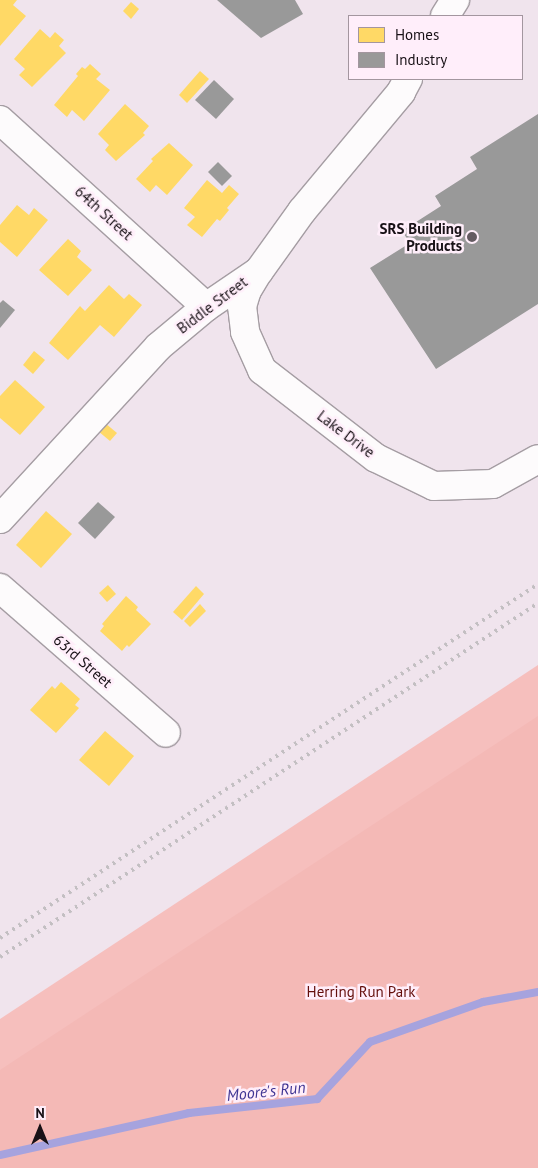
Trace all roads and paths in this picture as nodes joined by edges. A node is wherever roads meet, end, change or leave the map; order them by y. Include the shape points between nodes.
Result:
1 (454, 0) edge
2 (446, 15) edge
3 (407, 80) edge
4 (0, 120) edge
5 (259, 271) junction
6 (206, 307) junction
7 (538, 459) edge
8 (0, 519) edge
9 (0, 588) edge
10 (166, 733) dead end

1 - 2 street
3 - 5 street, Biddle Street via 302,211
4 - 6 street, 64th Street
5 - 6 street, Biddle Street
5 - 7 street, Lake Drive via 242,306 245,332 262,370 376,458 434,486 493,484
6 - 8 street, Biddle Street via 158,347
9 - 10 street, 63rd Street

